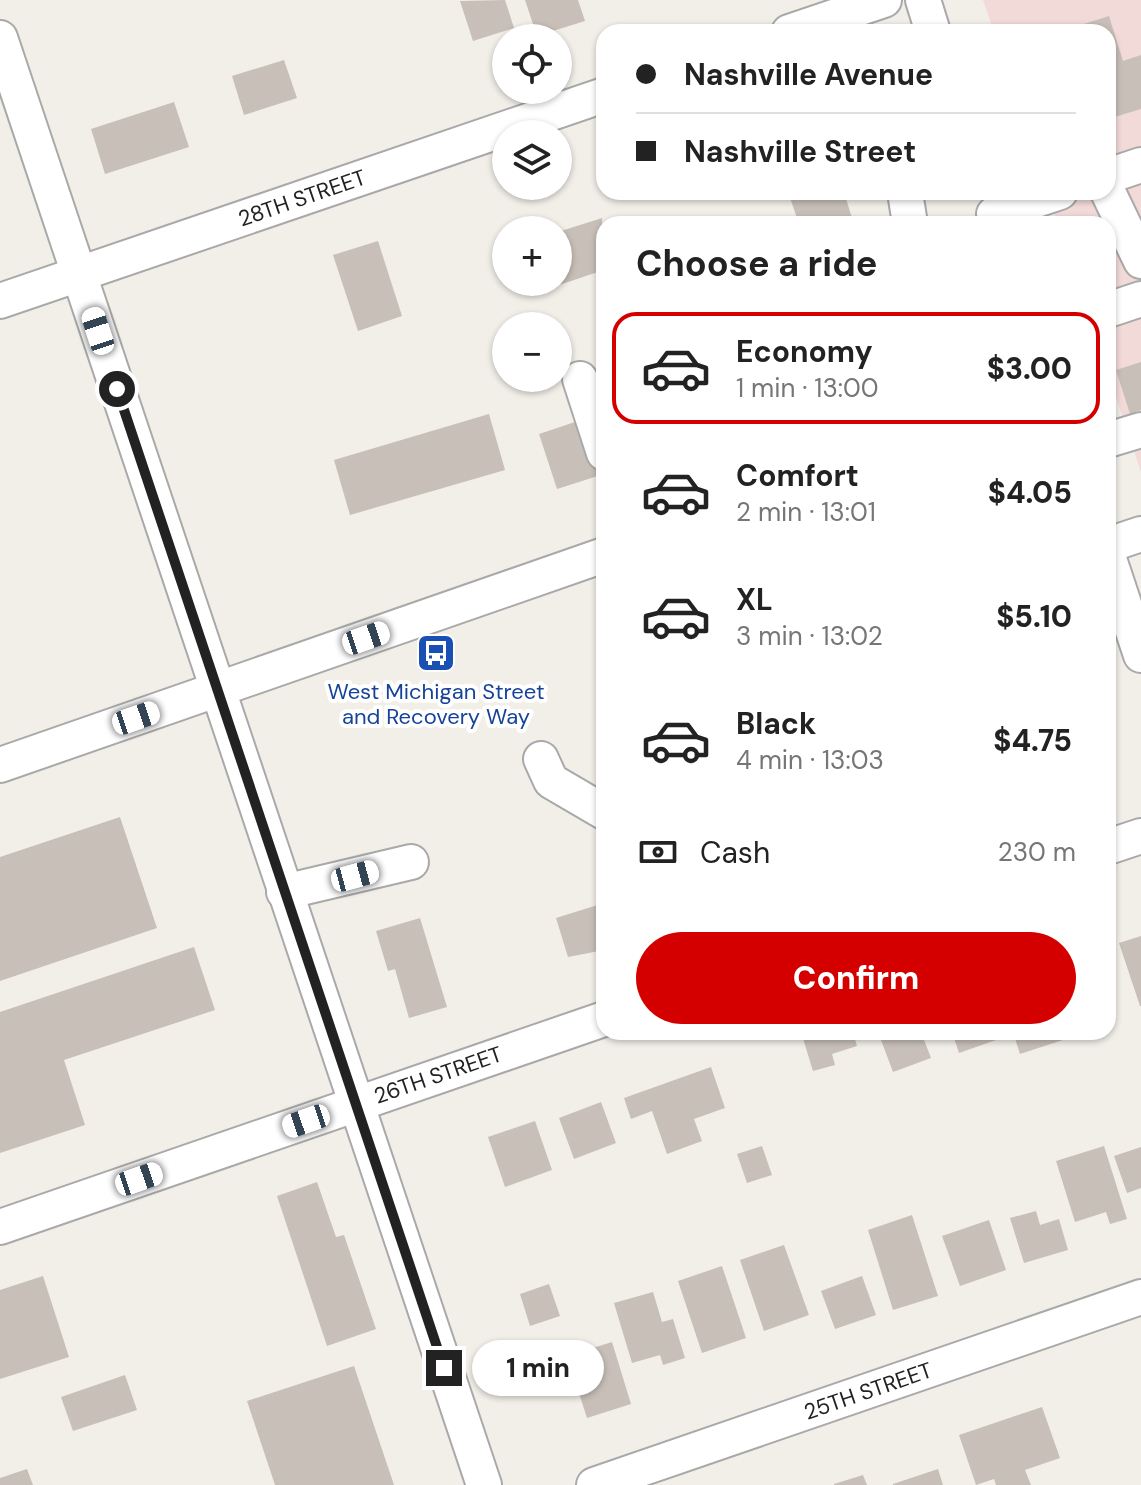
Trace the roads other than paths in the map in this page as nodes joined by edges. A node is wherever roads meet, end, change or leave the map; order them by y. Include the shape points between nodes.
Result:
1 (884, 0) edge
2 (923, 0) edge
3 (813, 24) edge
4 (930, 24) edge
5 (0, 38) edge
6 (596, 98) edge
7 (1141, 165) edge
8 (1116, 173) edge
9 (1030, 200) edge
10 (1112, 200) edge
11 (993, 210) edge
12 (1141, 261) edge
13 (79, 273) junction
14 (1141, 299) edge
15 (0, 301) edge
16 (1116, 307) edge
17 (580, 379) dead end
18 (596, 428) edge
19 (1141, 430) edge
20 (1116, 438) edge
21 (1141, 534) edge
22 (1116, 542) edge
23 (596, 558) edge
24 (1116, 580) edge
25 (1141, 655) edge
26 (217, 690) junction
27 (541, 759) dead end
28 (0, 765) edge
29 (596, 807) edge
30 (1141, 836) edge
31 (1116, 844) edge
32 (411, 862) dead end
33 (284, 892) junction
34 (596, 1022) edge
35 (354, 1104) junction
36 (0, 1227) edge
37 (1141, 1297) edge
38 (484, 1485) edge
39 (594, 1485) edge

1 - 3 street
2 - 4 street
5 - 13 street
6 - 13 street, 28TH STREET
7 - 8 street
9 - 11 street
10 - 12 street
13 - 15 street, 28TH STREET
13 - 26 street
14 - 16 street
17 - 18 street
19 - 20 street
21 - 22 street
23 - 26 street
24 - 25 street
26 - 28 street
26 - 33 street
27 - 29 street via 551,781
30 - 31 street
32 - 33 street
33 - 35 street
34 - 35 street, 26TH STREET
35 - 36 street, 26TH STREET
35 - 38 street
37 - 39 street, 25TH STREET

